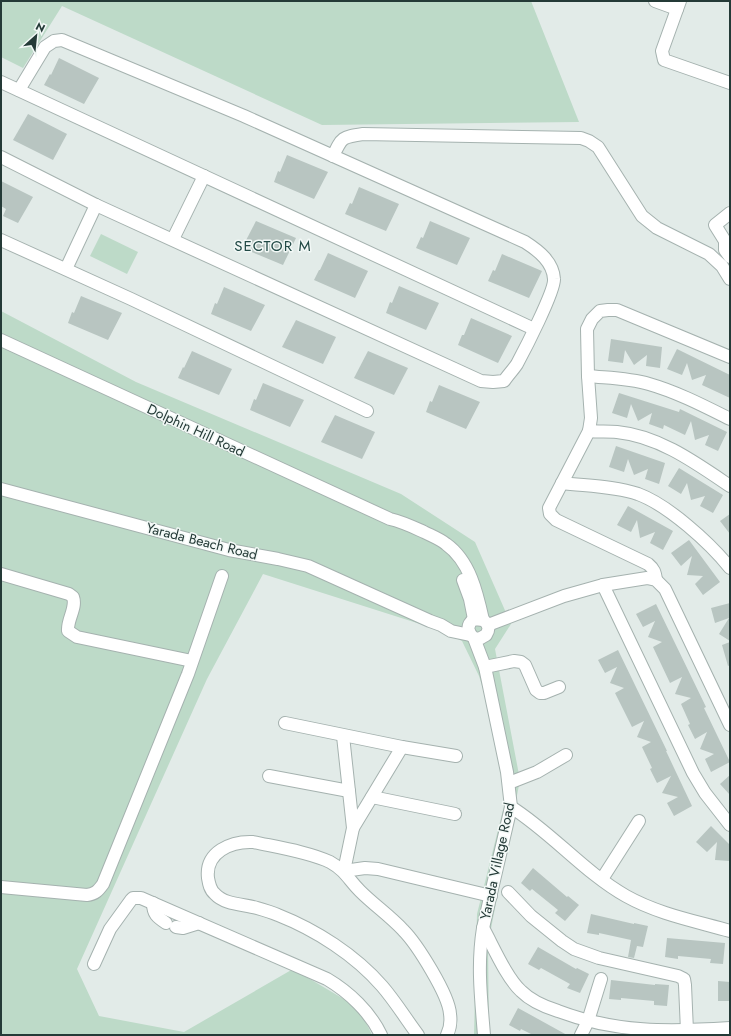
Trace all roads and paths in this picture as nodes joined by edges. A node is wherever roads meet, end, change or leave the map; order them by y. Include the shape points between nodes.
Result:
1 (655, 1) edge
2 (679, 5) edge
3 (1, 82) edge
4 (730, 83) edge
5 (20, 90) junction
6 (333, 156) junction
7 (1, 157) edge
8 (204, 176) junction
9 (96, 205) junction
10 (730, 213) edge
11 (173, 239) junction
12 (1, 240) edge
13 (727, 253) edge
14 (714, 259) junction
15 (66, 269) junction
16 (730, 279) edge
17 (534, 329) junction
18 (1, 340) edge
19 (730, 357) edge
20 (588, 376) junction
21 (368, 411) dead end
22 (730, 419) edge
23 (589, 432) junction
24 (562, 483) junction
25 (730, 486) edge
26 (1, 489) edge
27 (730, 568) edge
28 (1, 574) edge
29 (222, 576) dead end
30 (656, 580) junction
31 (603, 585) junction
32 (477, 628) junction
33 (192, 661) junction
34 (485, 666) junction
35 (559, 687) dead end
36 (285, 723) dead end
37 (730, 725) edge
38 (344, 736) junction
39 (402, 747) junction
40 (566, 755) dead end
41 (456, 756) dead end
42 (269, 776) dead end
43 (509, 783) junction
44 (349, 791) junction
45 (372, 797) junction
46 (511, 807) junction
47 (455, 814) dead end
48 (639, 821) dead end
49 (730, 825) edge
50 (354, 828) junction
51 (344, 871) junction
52 (602, 879) junction
53 (1, 887) edge
54 (508, 892) dead end
55 (491, 896) junction
56 (153, 903) junction
57 (199, 923) junction
58 (483, 928) junction
59 (730, 931) edge
60 (94, 964) dead end
61 (601, 979) dead end
62 (588, 1021) junction
63 (730, 1028) edge
64 (687, 1031) junction
65 (381, 1035) edge
66 (418, 1035) edge
67 (447, 1035) edge
68 (484, 1035) edge
69 (581, 1035) edge

1 - 2 street
2 - 4 street via 662,51 664,60
3 - 5 street
5 - 6 street via 45,47 54,41 62,40
5 - 8 street
6 - 14 street via 340,141 347,136 363,134 581,138 598,147 647,221
6 - 17 street via 525,242 539,251 550,265 555,280
7 - 9 street
8 - 11 street
8 - 17 street
9 - 11 street
9 - 15 street
10 - 13 street via 715,225 725,241
11 - 17 street via 481,381 504,381 516,365
12 - 15 street
13 - 14 street
14 - 16 street
15 - 21 street
18 - 32 street, Dolphin Hill Road via 390,519 401,529 438,547 450,557 466,585
19 - 20 street via 617,310 600,311 587,329
20 - 22 street via 648,384 693,400
20 - 23 street via 591,418
23 - 24 street
23 - 25 street via 618,432 666,446
24 - 27 street via 638,494 659,505 697,533
24 - 30 street via 549,508 550,514 556,520 653,567
26 - 32 street, Yarada Beach Road via 229,550 308,566 451,631
28 - 33 street via 73,597 75,601 68,631 77,637
29 - 33 street
30 - 31 street via 640,578
30 - 37 street via 665,589
31 - 32 street via 564,596
31 - 49 street via 693,773
32 - 34 street, Yarada Village Road
33 - 53 street via 106,879 99,889 92,895 87,895
34 - 35 street via 514,660 525,666 536,690 540,693
34 - 43 street, Yarada Village Road
36 - 38 street
38 - 39 street
38 - 44 street
39 - 41 street
39 - 45 street
40 - 43 street via 537,772
42 - 44 street
43 - 46 street, Yarada Village Road
44 - 50 street
45 - 47 street
45 - 50 street
46 - 52 street
46 - 55 street, Yarada Village Road
48 - 52 street
50 - 51 street
51 - 55 street via 378,869
51 - 66 street via 310,855 245,841 226,846 217,852 211,861 208,875 209,885 219,898 278,915 308,929 346,953 382,986
51 - 67 street via 359,891 402,929 415,945 443,991 448,1005 450,1028
52 - 59 street via 644,906
54 - 64 street via 531,916 574,949 599,958 684,979
55 - 58 street, Yarada Village Road
56 - 57 street
56 - 57 street via 156,916 171,925 183,928
56 - 60 street via 137,897 131,900 110,929
57 - 65 street via 335,983 361,1006
58 - 62 street via 510,978 521,991 544,1006
58 - 68 street, Yarada Village Road via 479,968
61 - 62 street
62 - 64 street via 612,1027
62 - 69 street
63 - 64 street

